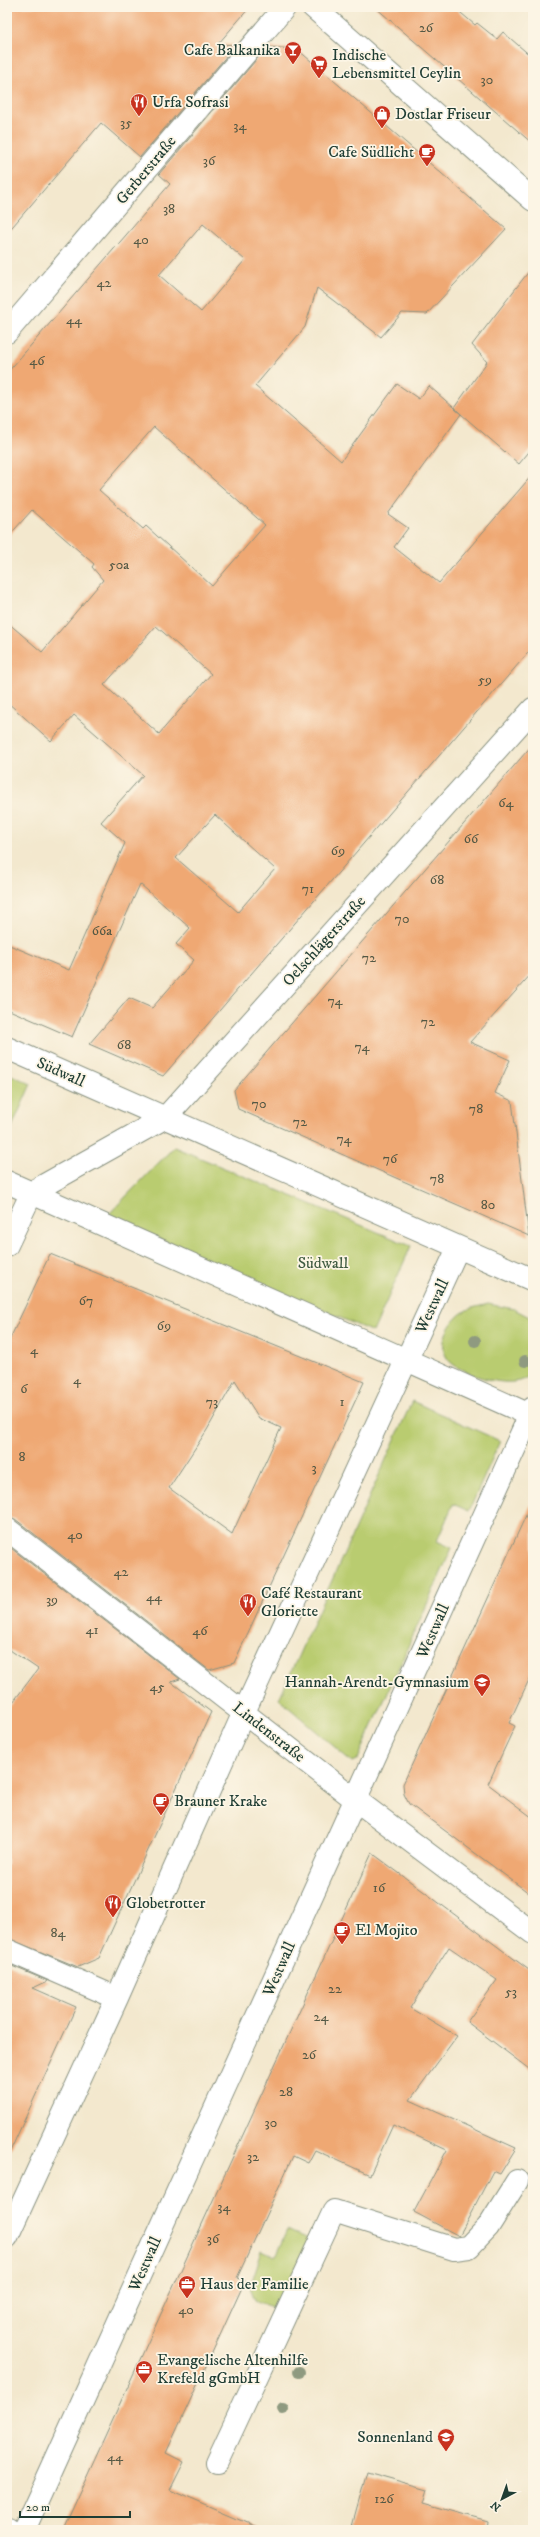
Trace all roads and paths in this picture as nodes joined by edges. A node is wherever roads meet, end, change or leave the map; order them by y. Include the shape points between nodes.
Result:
1 (285, 7) edge
2 (313, 7) edge
3 (533, 200) edge
4 (7, 332) edge
5 (533, 709) edge
6 (7, 1048) edge
7 (166, 1117) junction
8 (7, 1182) edge
9 (32, 1192) junction
10 (7, 1245) edge
11 (458, 1248) junction
12 (533, 1280) edge
13 (407, 1360) junction
14 (532, 1412) edge
15 (7, 1529) edge
16 (244, 1712) junction
17 (356, 1800) junction
18 (533, 1933) edge
19 (7, 1950) edge
20 (117, 1998) junction
21 (517, 2182) dead end
22 (7, 2237) edge
23 (217, 2462) dead end
24 (24, 2530) edge

1 - 4 street, Gerberstraße
2 - 3 street
5 - 7 street, Oelschlägerstraße
6 - 7 street, Südwall
7 - 9 street, Oelschlägerstraße
7 - 11 street, Südwall
8 - 9 street
9 - 10 street
9 - 13 street
11 - 12 street, Südwall
11 - 13 street, Westwall
13 - 14 street
13 - 16 street, Westwall
14 - 17 street, Westwall
15 - 16 street, Lindenstraße
16 - 17 street, Lindenstraße
16 - 20 street, Westwall
17 - 18 street, Lindenstraße
17 - 24 street, Westwall
19 - 20 street
20 - 22 street, Westwall
21 - 23 street via 488,2227 469,2247 454,2249 334,2211

